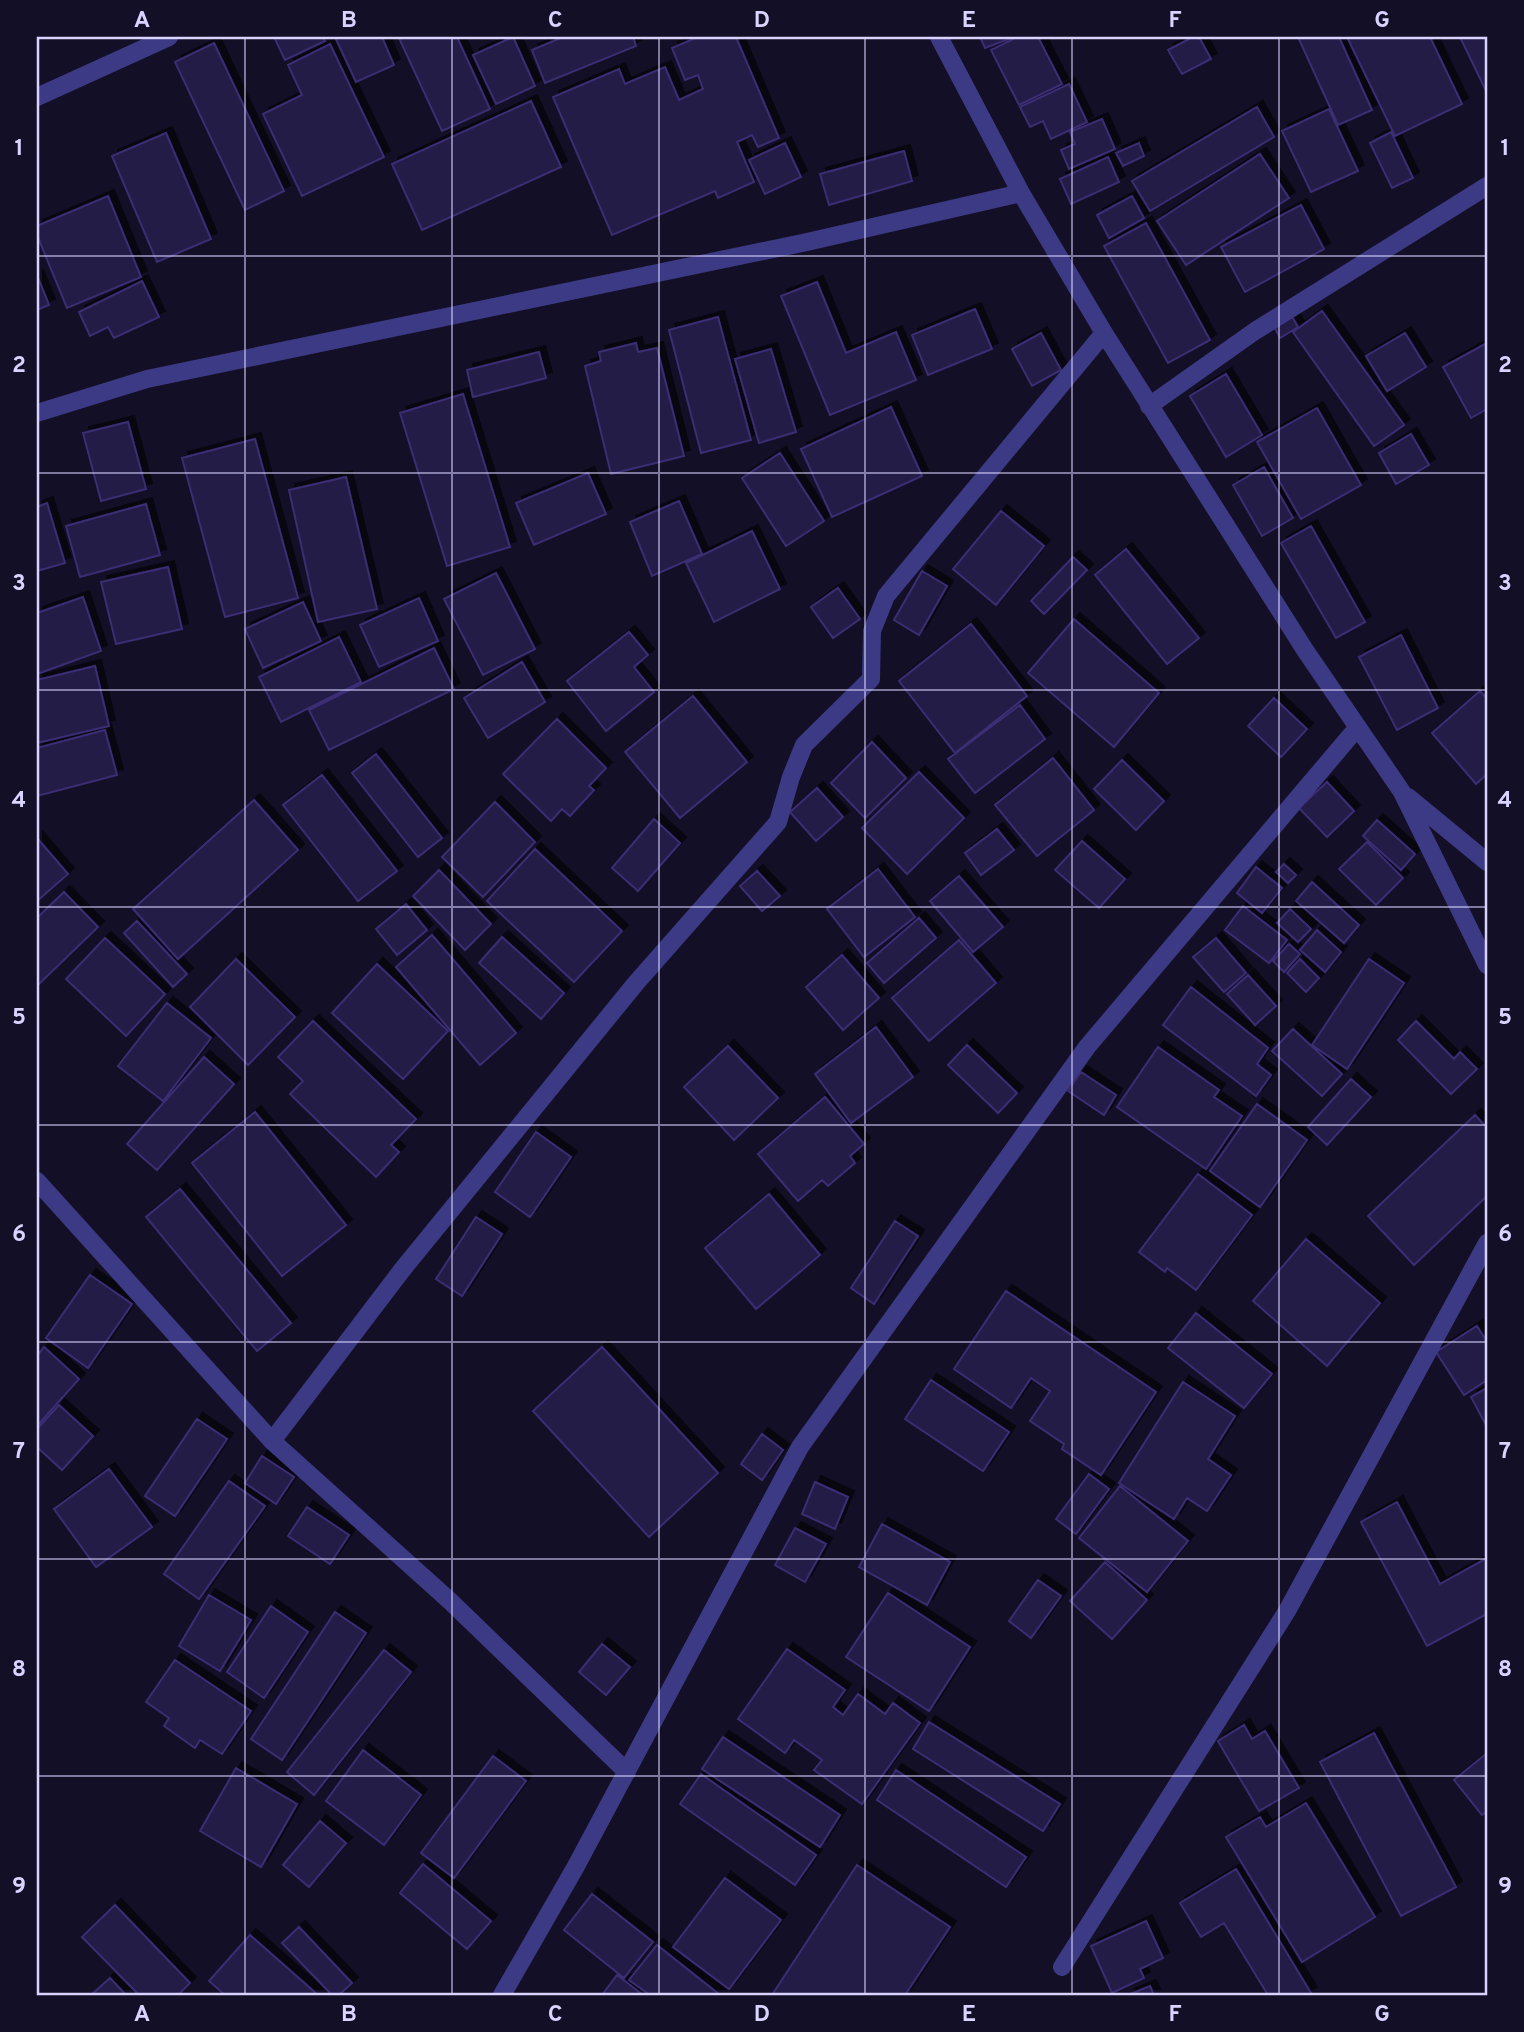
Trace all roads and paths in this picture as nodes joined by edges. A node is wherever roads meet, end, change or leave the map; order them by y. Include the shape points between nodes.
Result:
1 (169, 37) edge
2 (939, 37) edge
3 (37, 97) edge
4 (1487, 186) edge
5 (1021, 193) junction
6 (1104, 333) junction
7 (1149, 406) junction
8 (37, 413) edge
9 (1357, 729) junction
10 (1402, 792) junction
11 (1487, 862) edge
12 (1487, 965) edge
13 (37, 1181) edge
14 (1487, 1243) edge
15 (272, 1441) junction
16 (627, 1772) junction
17 (1062, 1967) dead end
18 (502, 1995) edge

1 - 3 street
2 - 5 street
4 - 7 street via 1255,331
5 - 6 street
5 - 8 street via 147,379
6 - 7 street
6 - 15 street via 886,596 872,631 871,680 804,745 778,822 628,994 402,1270
7 - 9 street
9 - 10 street
9 - 16 street via 1087,1047 800,1447
10 - 11 street
10 - 12 street
13 - 15 street
14 - 17 street via 1287,1611
15 - 16 street via 450,1601
16 - 18 street

